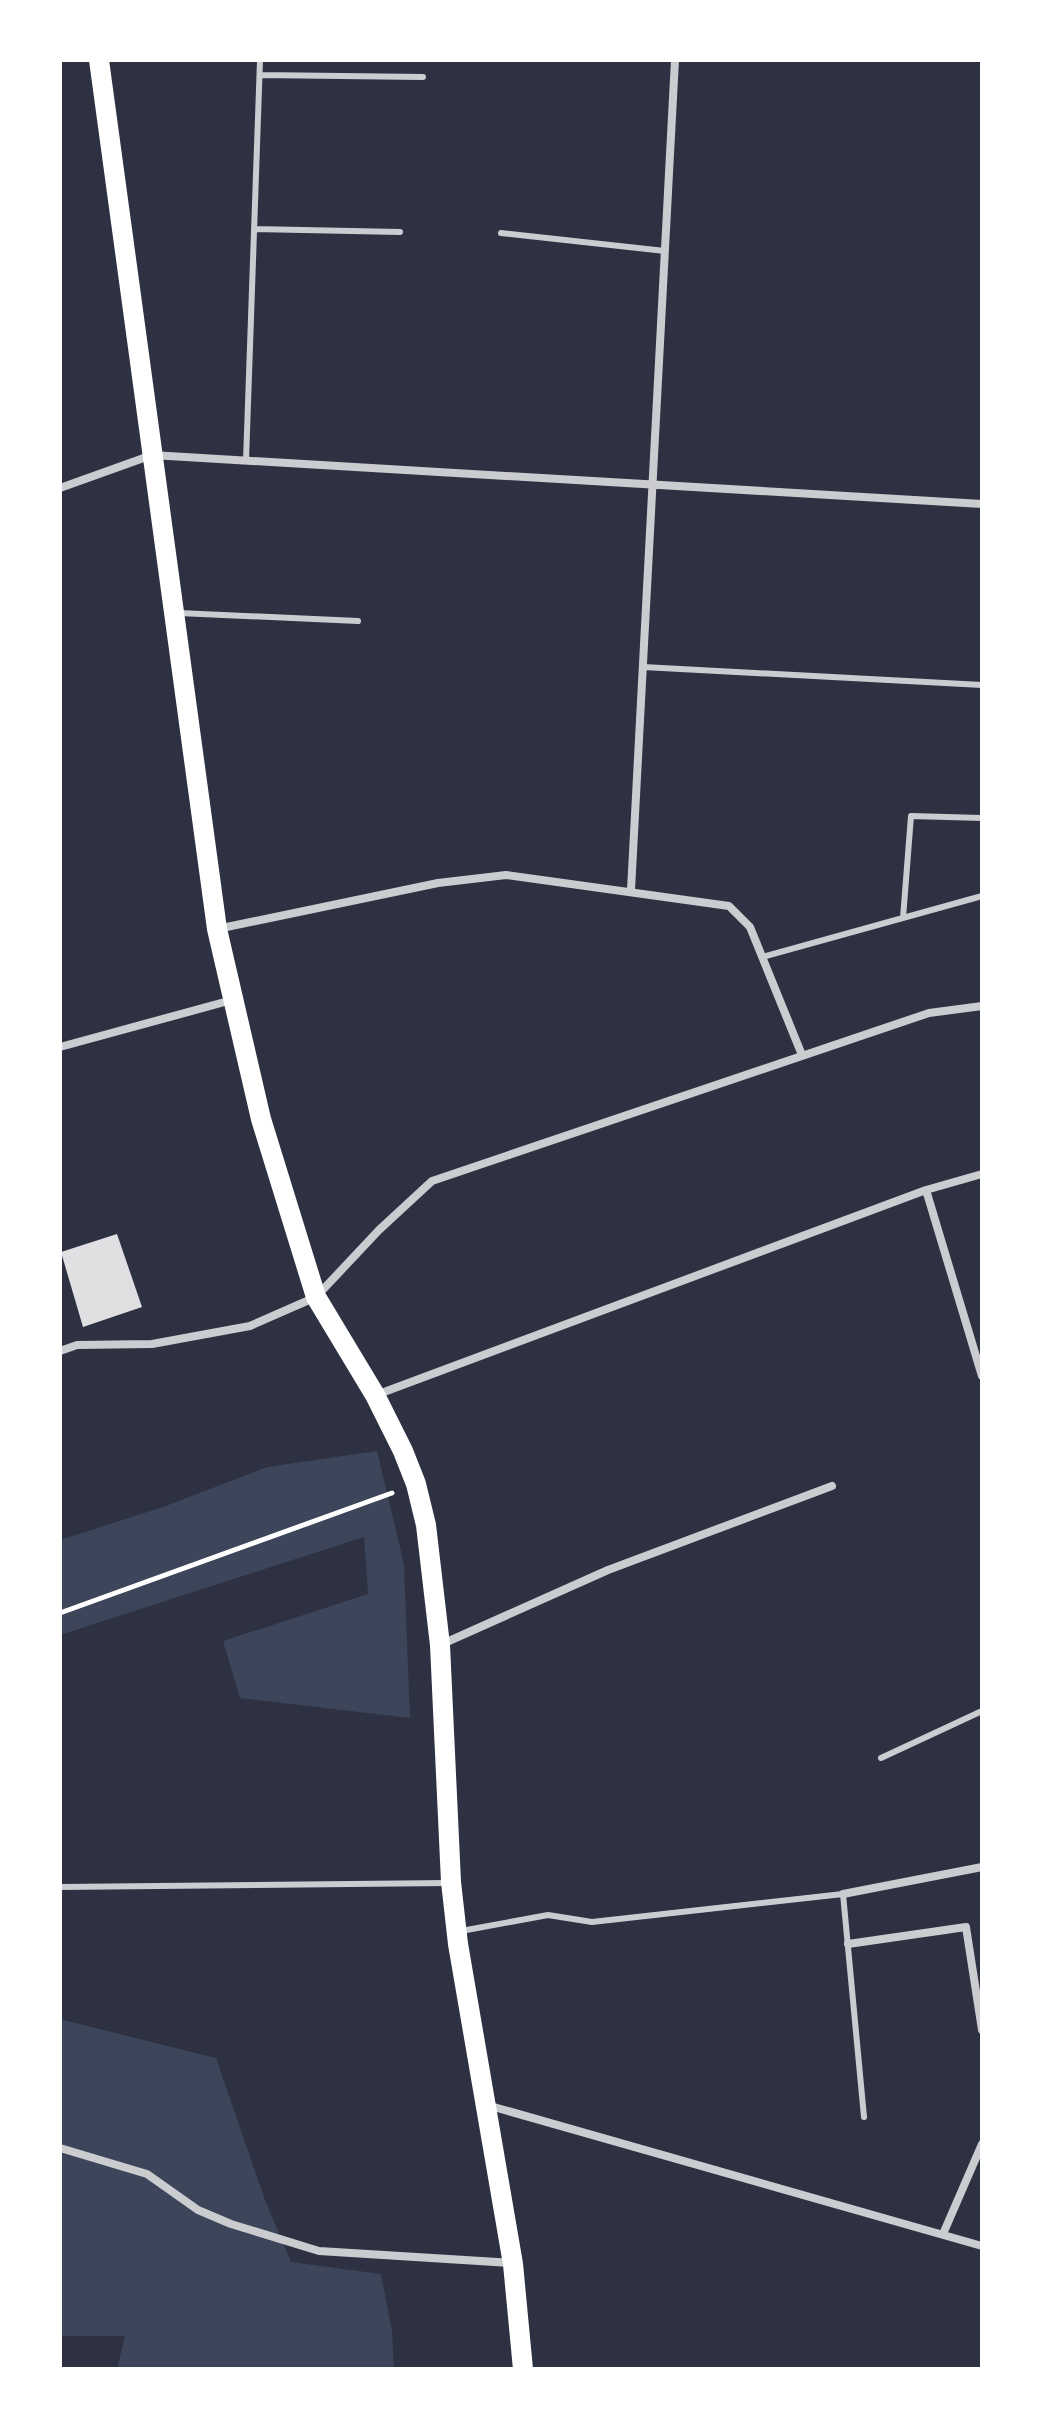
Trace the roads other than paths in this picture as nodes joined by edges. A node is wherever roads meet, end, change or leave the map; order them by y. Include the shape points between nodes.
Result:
1 (99, 60) edge
2 (260, 60) edge
3 (675, 60) edge
4 (260, 75) junction
5 (423, 77) dead end
6 (254, 229) junction
7 (400, 232) dead end
8 (501, 233) dead end
9 (665, 251) junction
10 (152, 455) junction
11 (246, 461) junction
12 (653, 485) junction
13 (60, 488) edge
14 (982, 504) edge
15 (176, 613) junction
16 (358, 621) dead end
17 (643, 667) junction
18 (982, 685) edge
19 (982, 818) edge
20 (631, 890) junction
21 (982, 896) edge
22 (903, 918) junction
23 (217, 929) junction
24 (762, 957) junction
25 (232, 1000) junction
26 (982, 1006) edge
27 (60, 1047) edge
28 (802, 1055) junction
29 (982, 1174) edge
30 (926, 1190) junction
31 (316, 1297) junction
32 (60, 1351) edge
33 (979, 1357) edge
34 (982, 1376) edge
35 (375, 1395) junction
36 (832, 1486) dead end
37 (440, 1645) junction
38 (982, 1711) edge
39 (881, 1758) dead end
40 (982, 1867) edge
41 (451, 1882) junction
42 (60, 1887) edge
43 (843, 1894) junction
44 (457, 1932) junction
45 (848, 1944) junction
46 (982, 2030) edge
47 (485, 2104) junction
48 (864, 2117) dead end
49 (982, 2144) edge
50 (60, 2148) edge
51 (943, 2234) junction
52 (982, 2246) edge
53 (513, 2264) junction
54 (523, 2369) edge

1 - 10 main road
2 - 4 lane
3 - 9 street
4 - 5 lane
4 - 6 lane
6 - 7 lane
6 - 11 lane
8 - 9 lane
9 - 12 street
10 - 11 street
10 - 13 street
10 - 15 main road
11 - 12 street
12 - 14 street
12 - 17 street
15 - 16 lane
15 - 23 main road
17 - 18 lane
17 - 20 street
19 - 22 lane via 911,816
20 - 23 street via 506,875 438,883
20 - 24 street via 729,906 750,927
21 - 22 lane
22 - 24 lane
23 - 25 main road
24 - 28 street
25 - 27 street
25 - 31 main road via 261,1119
26 - 28 street via 929,1013
28 - 31 street via 432,1181
29 - 30 street
30 - 33 street
30 - 35 street
31 - 32 street via 250,1326 152,1344 77,1345
31 - 35 main road
33 - 34 street
35 - 37 main road via 416,1484
36 - 37 street via 608,1570
37 - 41 main road
38 - 39 lane
40 - 43 street
41 - 42 lane
41 - 44 main road
43 - 44 lane via 592,1922 548,1915
43 - 45 lane
44 - 47 main road
45 - 46 street via 966,1927
45 - 48 lane
47 - 51 street
47 - 53 main road
49 - 51 street
50 - 53 street via 147,2174 198,2210 319,2251
51 - 52 street
53 - 54 main road

